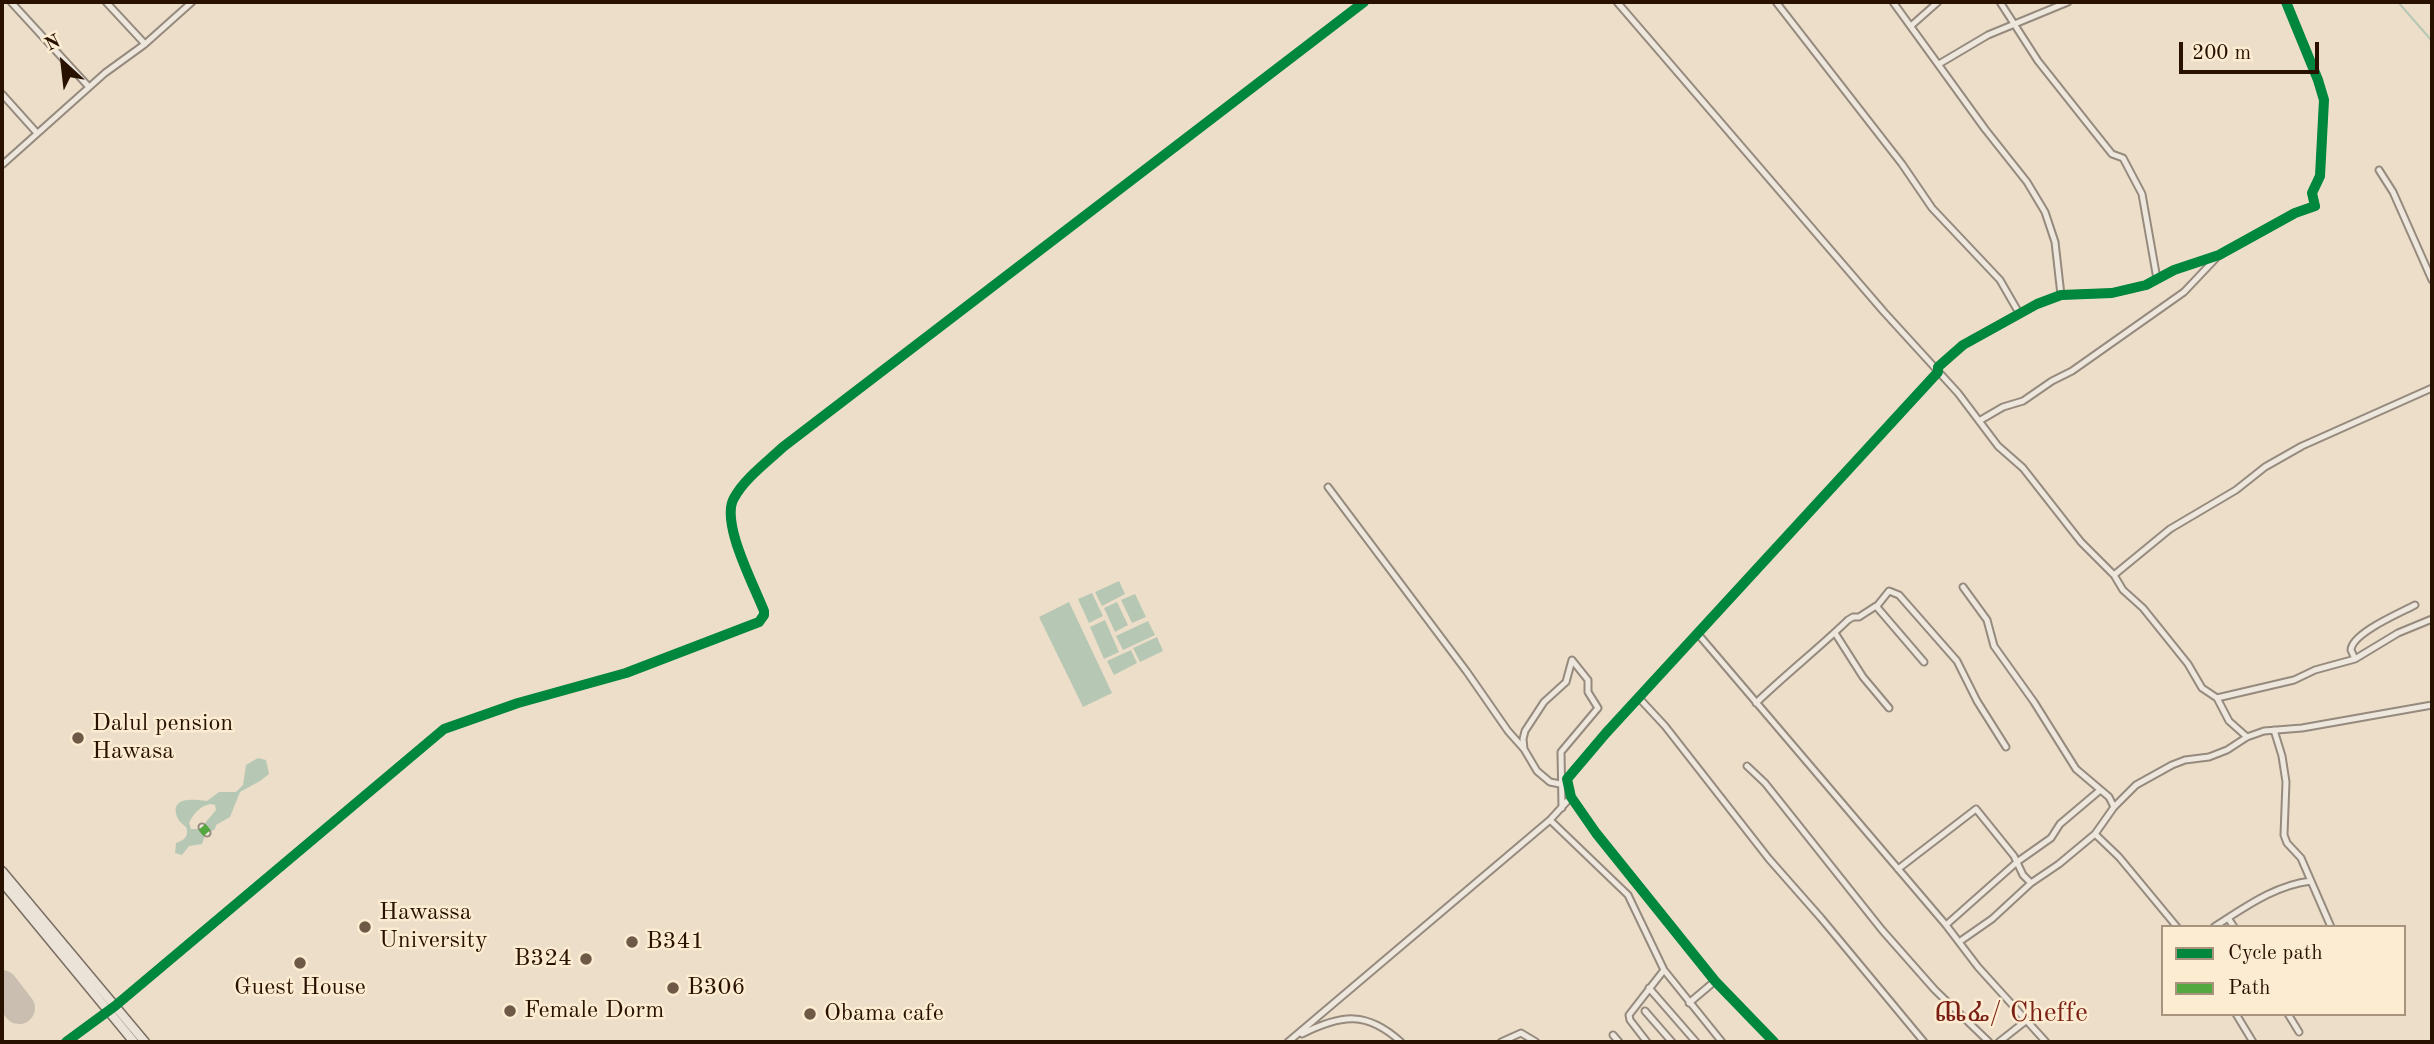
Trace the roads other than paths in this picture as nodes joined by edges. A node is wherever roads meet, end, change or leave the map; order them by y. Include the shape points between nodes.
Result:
1 (11, 2) edge
2 (106, 2) edge
3 (192, 2) edge
4 (1364, 2) edge
5 (1617, 2) edge
6 (1776, 2) edge
7 (1893, 2) edge
8 (1938, 2) edge
9 (2000, 2) edge
10 (2068, 2) edge
11 (2286, 2) edge
12 (2056, 4) edge
13 (2014, 23) junction
14 (1912, 25) junction
15 (145, 44) junction
16 (1940, 64) junction
17 (89, 87) junction
18 (2, 94) edge
19 (37, 133) junction
20 (2, 165) edge
21 (2379, 170) dead end
22 (2219, 255) junction
23 (2157, 279) junction
24 (2432, 280) edge
25 (2061, 295) junction
26 (2019, 313) junction
27 (1938, 372) junction
28 (2432, 388) edge
29 (1979, 421) junction
30 (1328, 487) dead end
31 (2114, 575) junction
32 (1963, 587) dead end
33 (2415, 605) dead end
34 (1877, 606) junction
35 (2432, 619) edge
36 (1835, 633) junction
37 (1698, 634) junction
38 (2355, 659) junction
39 (1924, 662) dead end
40 (1639, 698) junction
41 (2217, 698) junction
42 (1756, 703) junction
43 (2432, 705) edge
44 (1889, 708) dead end
45 (2274, 730) junction
46 (2247, 737) junction
47 (2006, 747) dead end
48 (1524, 749) junction
49 (1747, 766) dead end
50 (1560, 784) junction
51 (2099, 791) junction
52 (1571, 797) junction
53 (2114, 807) junction
54 (1562, 808) junction
55 (1550, 820) junction
56 (202, 827) dead end
57 (207, 833) dead end
58 (2095, 834) junction
59 (2017, 862) junction
60 (1898, 869) junction
61 (2, 871) edge
62 (2311, 881) junction
63 (2, 882) edge
64 (2031, 883) junction
65 (2228, 918) junction
66 (1946, 925) junction
67 (2174, 925) edge
68 (2217, 925) edge
69 (2233, 925) edge
70 (2330, 925) edge
71 (1959, 942) junction
72 (1664, 970) junction
73 (1714, 981) junction
74 (1649, 988) junction
75 (1689, 1003) junction
76 (112, 1009) junction
77 (1646, 1011) dead end
78 (2237, 1016) edge
79 (2289, 1016) edge
80 (2027, 1020) junction
81 (2299, 1032) dead end
82 (1613, 1035) dead end
83 (1291, 1040) edge
84 (66, 1042) edge
85 (134, 1042) edge
86 (145, 1042) edge
87 (1401, 1042) edge
88 (1501, 1042) edge
89 (1535, 1042) edge
90 (1619, 1042) edge
91 (1647, 1042) edge
92 (1672, 1042) edge
93 (1696, 1042) edge
94 (1722, 1042) edge
95 (1774, 1042) edge
96 (1924, 1042) edge
97 (1989, 1042) edge
98 (1999, 1042) edge
99 (2046, 1042) edge
100 (2253, 1042) edge

1 - 17 street
2 - 15 street
3 - 15 street
4 - 76 street via 792,440 751,477 734,497 730,514 734,537 764,611 759,622 625,673 444,729
5 - 27 street
6 - 26 street via 1932,208 2000,280
7 - 14 street
8 - 14 street
9 - 13 street
10 - 12 street
11 - 22 street via 2324,100 2320,176 2312,193 2315,206
12 - 13 street
13 - 16 street
13 - 23 street via 2038,61 2112,154 2123,158 2142,194
14 - 16 street
15 - 17 street
16 - 25 street via 2045,212 2055,242
17 - 19 street
18 - 19 street
19 - 20 street
21 - 24 street
22 - 23 street
22 - 29 street via 2184,292 2090,358 2023,401
23 - 25 street via 2112,293
25 - 26 street
26 - 27 street via 1963,345 1941,363
27 - 29 street
27 - 37 street
28 - 31 street via 2265,467 2171,529
29 - 31 street
30 - 48 street
31 - 41 street via 2188,664 2202,688
32 - 51 street via 1987,620 1994,646 2058,743
33 - 38 street via 2353,642
34 - 36 street via 1853,617
34 - 39 street
34 - 47 street via 1889,591 1899,595 1957,661
35 - 38 street
36 - 42 street
36 - 44 street
37 - 40 street
37 - 42 street
38 - 41 street via 2294,680
40 - 52 street via 1571,773 1567,779
40 - 96 street
41 - 46 street via 2229,721
42 - 60 street
43 - 45 street
45 - 46 street
45 - 62 street via 2286,782 2284,835
46 - 53 street via 2227,751 2162,770 2136,785
48 - 50 street via 1537,771
48 - 50 street via 1525,731 1544,702 1566,682 1572,660 1588,680 1588,692 1598,708 1561,752
49 - 97 street via 1890,939
50 - 54 street
51 - 53 street
51 - 59 street via 2060,824 2051,838
52 - 54 street
52 - 73 street
53 - 58 street
54 - 55 street
55 - 72 street via 1628,895
55 - 83 street
56 - 57 street
58 - 64 street
58 - 67 street
59 - 60 street via 1976,809
59 - 64 street
59 - 66 street
60 - 66 street
61 - 76 highway
62 - 65 street via 2294,883
62 - 70 street
63 - 76 highway
64 - 71 street
65 - 68 street
65 - 69 street
66 - 71 street
71 - 80 street
72 - 74 street
72 - 75 street
73 - 75 street
73 - 95 street
74 - 91 street via 1629,1015
74 - 93 street
75 - 94 street
76 - 84 street
76 - 85 highway
76 - 86 highway
77 - 92 street
78 - 100 street
79 - 81 street
80 - 98 street
80 - 99 street
82 - 90 street
83 - 87 street via 1320,1025 1352,1019 1377,1023
88 - 89 street via 1521,1033

